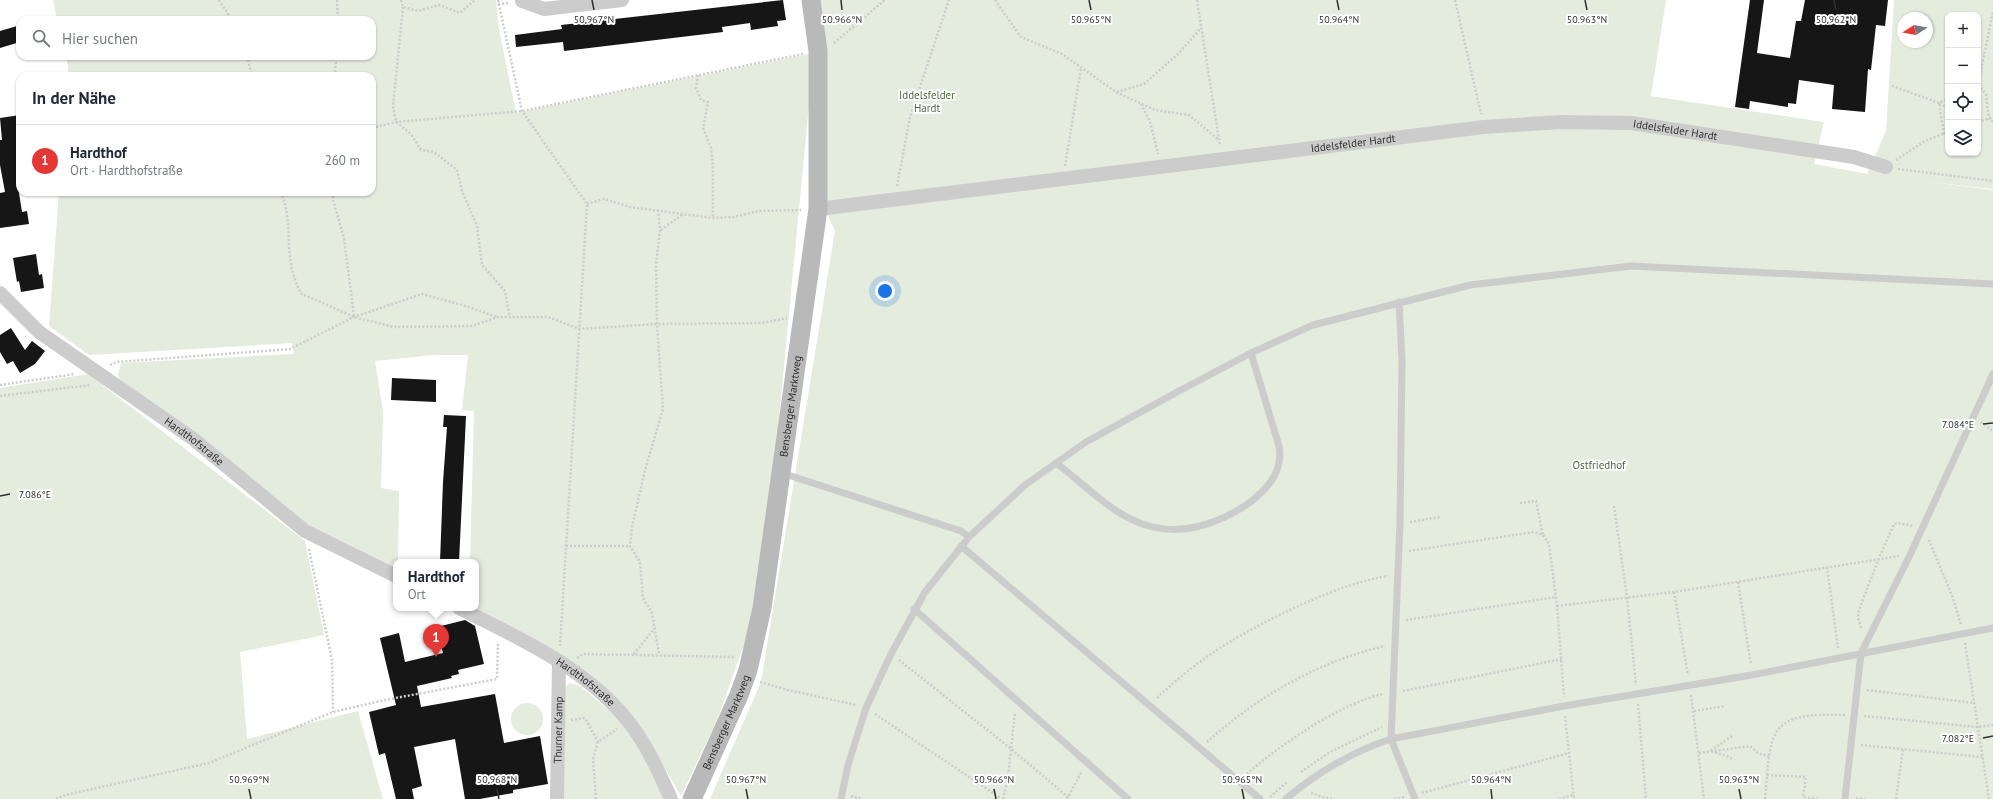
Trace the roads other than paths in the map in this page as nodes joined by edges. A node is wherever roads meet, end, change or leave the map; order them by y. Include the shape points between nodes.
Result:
1 (622, 0) edge
2 (811, 0) edge
3 (522, 1) edge
4 (558, 4) edge
5 (1886, 167) road end
6 (818, 209) junction
7 (1993, 284) edge
8 (0, 293) edge
9 (1399, 302) junction
10 (1251, 354) junction
11 (1993, 374) edge
12 (1056, 463) junction
13 (780, 473) junction
14 (969, 538) junction
15 (961, 546) junction
16 (393, 574) edge
17 (914, 609) junction
18 (465, 611) edge
19 (1993, 628) edge
20 (1861, 653) junction
21 (562, 663) junction
22 (1391, 739) junction
23 (1414, 797) edge
24 (557, 799) edge
25 (671, 799) edge
26 (692, 799) edge
27 (841, 799) edge
28 (1128, 799) edge
29 (1260, 799) edge
30 (1286, 799) edge
31 (1846, 799) edge

1 - 4 street
2 - 6 street, Bensberger Marktweg via 818,51
3 - 4 street via 544,9
5 - 6 street, Iddelsfelder Hardt via 1841,154 1631,123 1560,122 1484,127
6 - 13 street, Bensberger Marktweg
7 - 9 lane via 1631,266 1470,285
8 - 16 street, Hardthofstraße via 39,332 192,438 305,530
9 - 10 lane via 1313,325
9 - 22 lane via 1402,360 1400,523
10 - 12 lane via 1133,415
10 - 12 lane via 1281,456 1277,473 1269,484 1242,508 1208,524 1176,531 1157,529 1127,518
11 - 20 lane via 1910,555
12 - 14 lane via 1025,486
13 - 14 lane via 961,531
13 - 26 street, Bensberger Marktweg via 762,608 748,670
14 - 15 lane
15 - 17 lane
15 - 29 lane
17 - 27 lane via 866,708 848,765
17 - 28 lane
18 - 21 street, Hardthofstraße
19 - 20 lane
20 - 22 lane via 1752,675 1564,706
20 - 31 lane
21 - 24 street, Thurner Kamp
21 - 25 street, Hardthofstraße via 597,690 628,721 657,765
22 - 23 lane
22 - 30 lane via 1349,757

